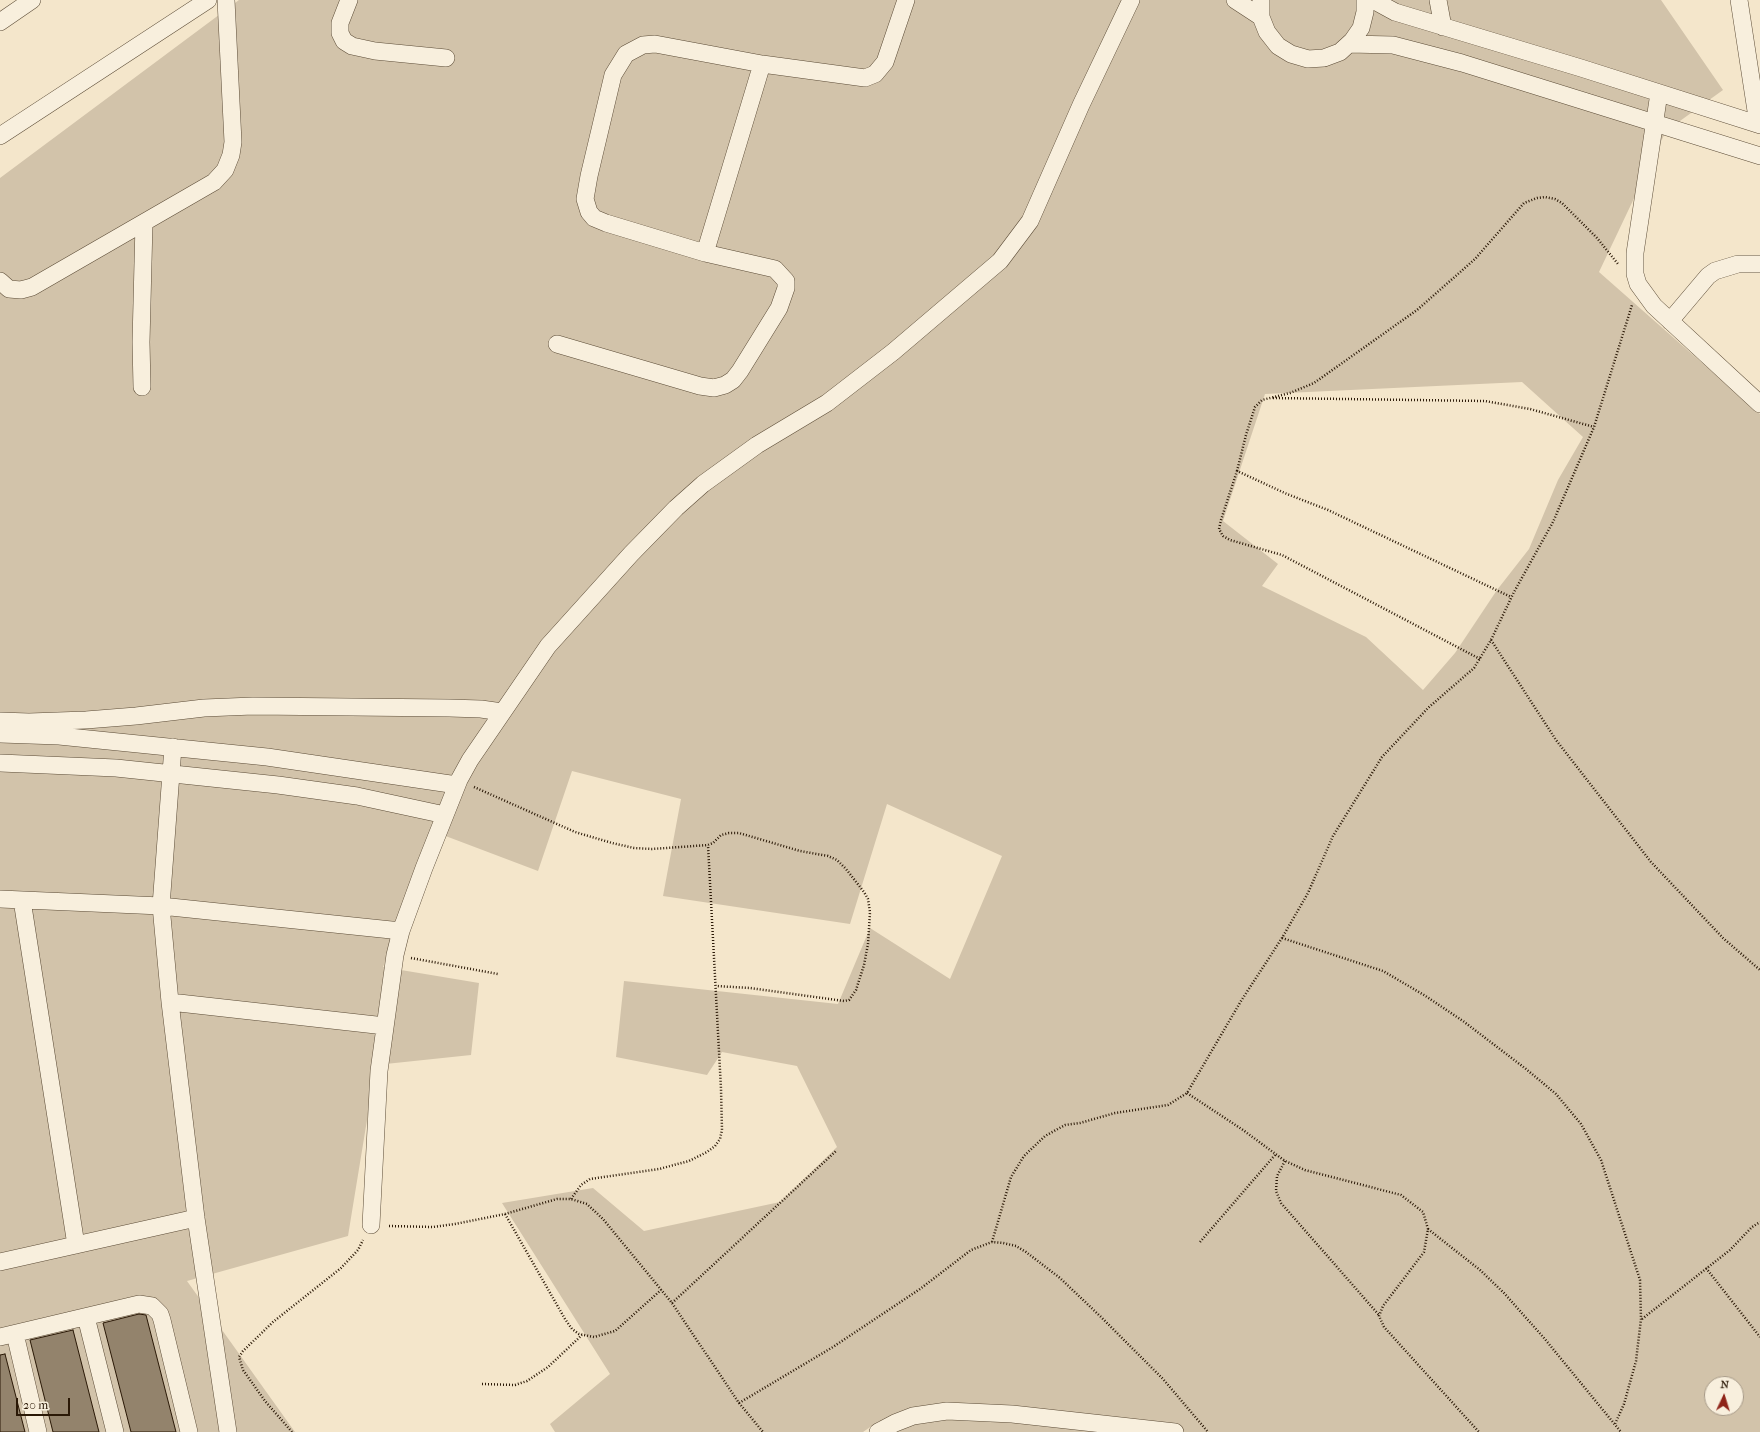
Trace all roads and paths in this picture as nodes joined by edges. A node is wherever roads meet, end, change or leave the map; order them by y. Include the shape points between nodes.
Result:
1 (32, 0) edge
2 (208, 0) edge
3 (226, 0) edge
4 (349, 0) edge
5 (906, 0) edge
6 (1131, 0) edge
7 (1234, 0) edge
8 (1261, 0) edge
9 (1365, 0) edge
10 (1373, 0) edge
11 (1438, 0) edge
12 (1739, 0) edge
13 (1261, 17) junction
14 (0, 22) edge
15 (1443, 27) junction
16 (1350, 44) junction
17 (446, 58) dead end
18 (762, 64) junction
19 (1659, 92) junction
20 (1654, 123) junction
21 (1759, 124) edge
22 (0, 136) edge
23 (1760, 156) edge
24 (144, 223) junction
25 (705, 253) junction
26 (1760, 264) edge
27 (0, 281) edge
28 (1638, 282) junction
29 (1670, 321) junction
30 (557, 344) dead end
31 (142, 387) dead end
32 (1266, 398) junction
33 (1760, 404) edge
34 (1594, 427) junction
35 (1238, 471) junction
36 (1511, 597) junction
37 (1491, 640) junction
38 (1480, 659) junction
39 (502, 712) junction
40 (0, 721) edge
41 (0, 734) edge
42 (173, 747) junction
43 (0, 763) edge
44 (171, 773) junction
45 (458, 783) junction
46 (445, 815) junction
47 (708, 845) junction
48 (0, 899) edge
49 (22, 900) junction
50 (161, 906) junction
51 (400, 931) junction
52 (1282, 938) junction
53 (395, 955) junction
54 (1760, 970) edge
55 (498, 974) dead end
56 (716, 986) junction
57 (170, 1002) junction
58 (385, 1026) junction
59 (1187, 1093) junction
60 (836, 1151) dead end
61 (1275, 1155) junction
62 (1285, 1161) junction
63 (571, 1199) junction
64 (505, 1214) junction
65 (196, 1218) junction
66 (1760, 1222) edge
67 (371, 1225) junction
68 (1428, 1229) junction
69 (992, 1242) junction
70 (1200, 1242) dead end
71 (76, 1245) junction
72 (0, 1262) edge
73 (1706, 1268) junction
74 (661, 1290) junction
75 (672, 1303) junction
76 (1379, 1316) junction
77 (86, 1317) junction
78 (1641, 1319) junction
79 (582, 1335) junction
80 (7, 1336) edge
81 (1760, 1337) edge
82 (482, 1384) dead end
83 (739, 1403) junction
84 (1615, 1424) junction
85 (38, 1432) edge
86 (115, 1432) edge
87 (189, 1432) edge
88 (228, 1432) edge
89 (292, 1432) edge
90 (763, 1432) edge
91 (878, 1432) edge
92 (1175, 1432) edge
93 (1208, 1432) edge
94 (1479, 1432) edge
95 (1621, 1432) edge

1 - 14 street
2 - 22 street
3 - 24 street via 233,142 231,155 225,170 214,182
4 - 17 street via 340,23 340,33 344,41 352,46 375,51
5 - 18 street via 885,62 870,77
6 - 39 street via 1030,221 1000,261 833,399 757,445 703,484 676,508 548,646
7 - 13 street
8 - 13 street
9 - 16 street via 1361,28
10 - 15 street via 1395,12
11 - 15 street
12 - 21 street
13 - 16 street via 1267,32 1278,46 1308,59 1324,58 1340,52
15 - 19 street
16 - 20 street via 1400,46
18 - 25 street
18 - 25 street via 655,44 643,45 626,54 613,75 586,190 589,212 594,218 606,223
19 - 20 street
19 - 21 street
20 - 23 street
20 - 28 street via 1635,253 1635,274
24 - 27 street via 32,288 9,289
24 - 31 street
25 - 30 street via 775,269 786,281 779,308 740,371 724,385 714,388 700,386
26 - 29 street via 1738,264 1715,271
28 - 29 street via 1654,306
28 - 32 path via 1615,261 1597,238 1562,203 1555,199 1537,198 1524,203 1475,259 1417,310 1314,382 1290,393
28 - 34 path
29 - 33 street
32 - 34 path via 1485,400 1530,409
32 - 35 path via 1255,407
34 - 36 path via 1552,522
35 - 36 path via 1328,510
35 - 38 path via 1221,520 1219,529 1223,536 1282,555
36 - 37 path
37 - 38 path
37 - 54 path via 1556,740 1651,862 1723,938
38 - 52 path via 1469,673 1428,708 1382,757 1333,836 1308,893
39 - 40 street via 449,708 253,706 204,708 86,720
39 - 45 street
41 - 42 street via 59,736
42 - 44 street
42 - 45 street
43 - 44 street
44 - 46 street via 358,796
44 - 50 street
45 - 46 street
45 - 47 path via 575,832 612,844 652,849
46 - 51 street
47 - 56 path
47 - 56 path via 725,833 739,833 800,851 828,856 846,869 864,892 870,912 864,965 856,990 849,1000 844,1002 750,988
48 - 49 street
49 - 50 street
49 - 71 street
50 - 51 street
50 - 57 street
51 - 53 street
52 - 59 path via 1241,1001
52 - 78 path via 1383,971 1424,995 1495,1044 1556,1094 1592,1140 1601,1160 1640,1280
53 - 55 path
53 - 58 street
56 - 63 path via 722,1130 720,1139 707,1152 689,1161 659,1169 590,1179 581,1185
57 - 58 street
57 - 65 street
58 - 67 street via 379,1071
59 - 61 path via 1243,1130
59 - 69 path via 1168,1105 1115,1113 1080,1123 1065,1124 1054,1129 1024,1156 1011,1177
60 - 75 path
61 - 62 path
61 - 70 path
62 - 68 path via 1305,1170 1400,1195 1423,1212
62 - 76 path via 1277,1176 1276,1191 1281,1203
63 - 64 path via 557,1199
63 - 74 path via 587,1204 603,1219
64 - 67 path via 433,1227
64 - 79 path via 565,1319 572,1329
65 - 71 street
65 - 88 street
66 - 73 path
67 - 89 path via 358,1250 341,1268 273,1322 239,1357 243,1370
68 - 76 path via 1424,1252 1383,1306
68 - 84 path via 1504,1293
69 - 83 path via 971,1250 920,1289 833,1348
69 - 93 path via 1016,1246 1060,1278 1163,1379
71 - 72 street
73 - 78 path
73 - 81 path
74 - 75 path
74 - 79 path via 614,1331 594,1337
75 - 83 path
76 - 94 path via 1384,1327
77 - 80 street
77 - 86 street
77 - 87 street via 139,1304 146,1304 157,1310 162,1320
78 - 84 path via 1633,1376
79 - 82 path via 548,1367 527,1381 515,1385
80 - 85 street
83 - 90 path
84 - 95 path
91 - 92 street via 913,1416 947,1411 1012,1414

